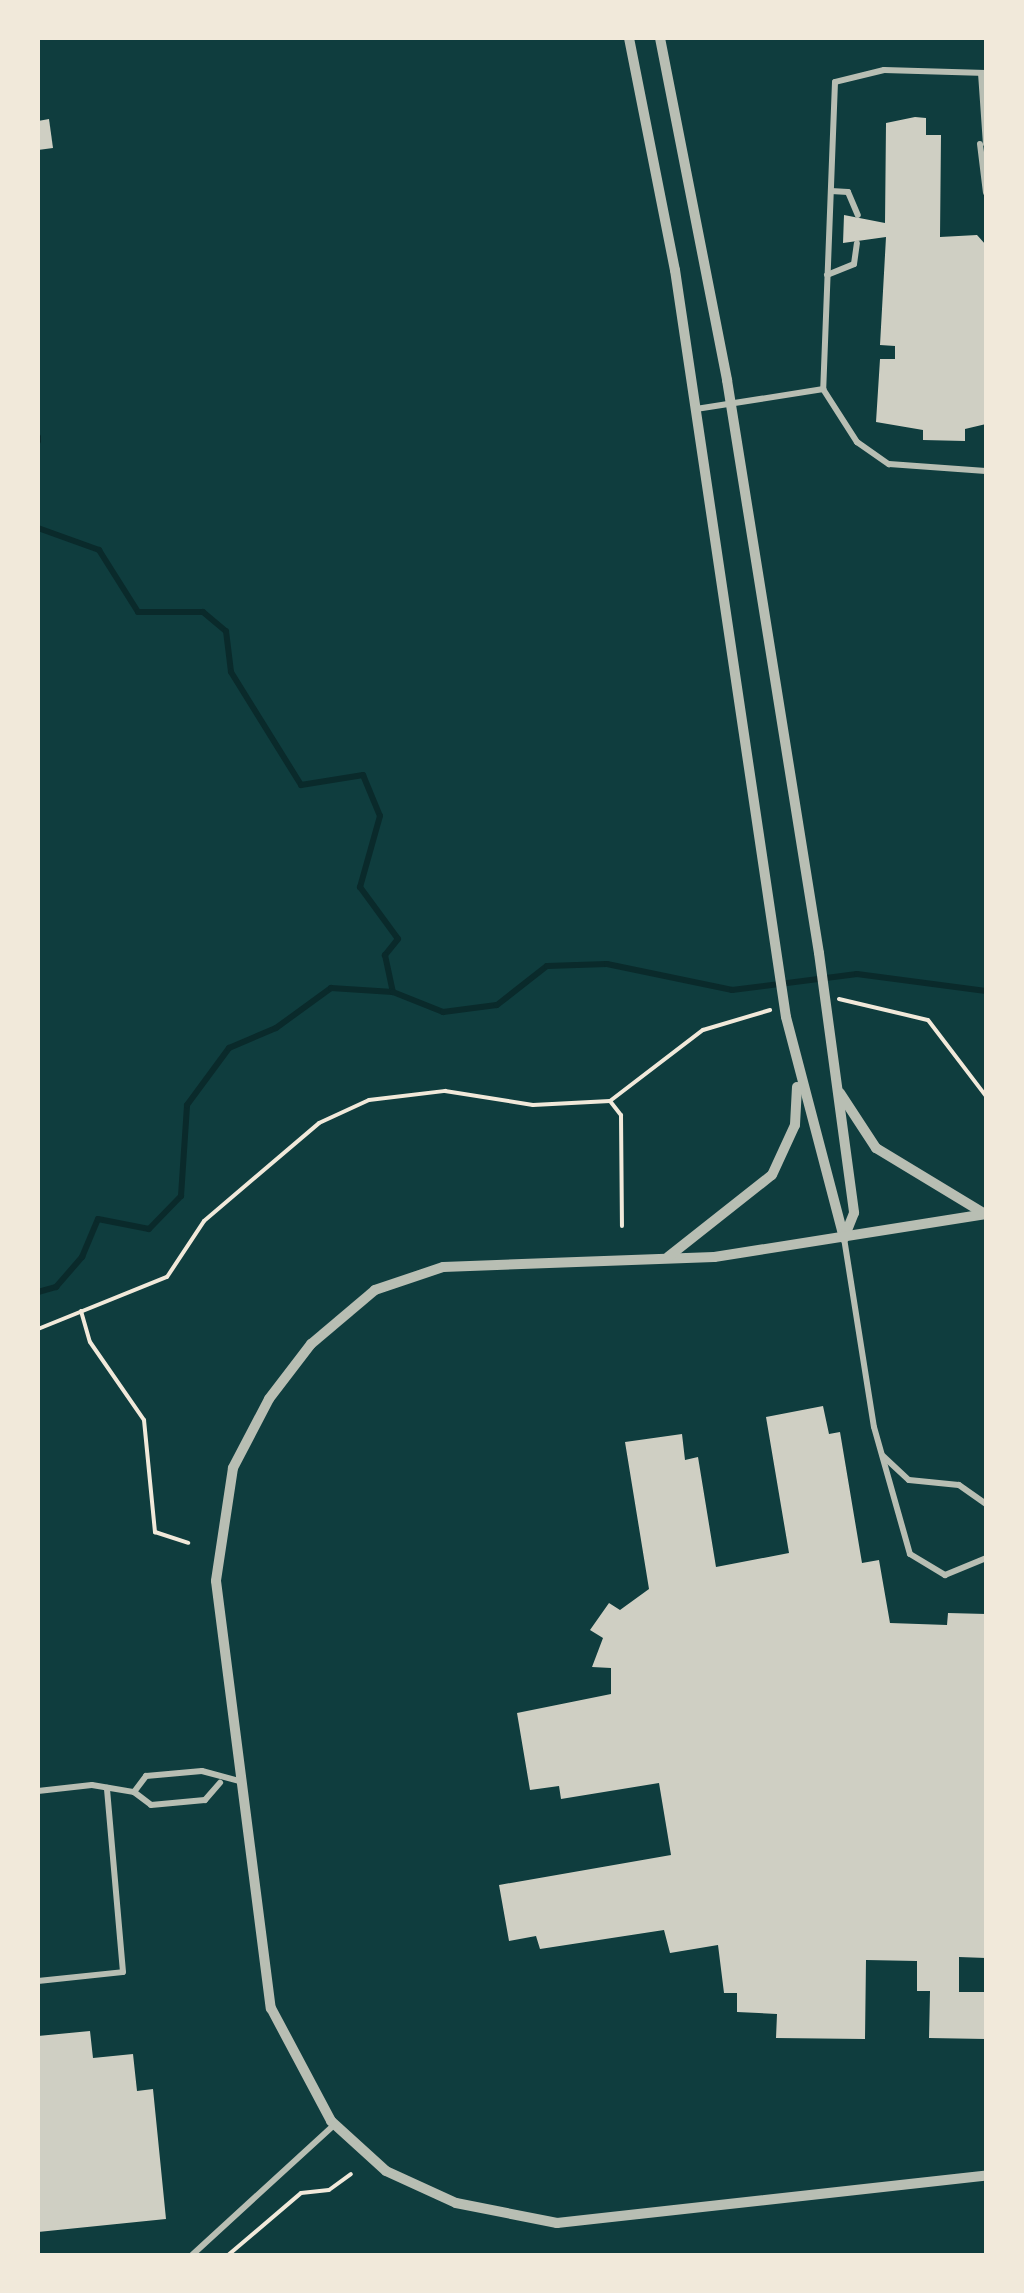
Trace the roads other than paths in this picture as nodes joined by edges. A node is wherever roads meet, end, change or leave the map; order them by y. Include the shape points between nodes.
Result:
1 (629, 38) edge
2 (660, 38) edge
3 (984, 73) edge
4 (983, 144) edge
5 (830, 191) junction
6 (986, 194) edge
7 (858, 216) dead end
8 (856, 243) dead end
9 (828, 275) junction
10 (823, 389) junction
11 (730, 403) junction
12 (695, 410) junction
13 (986, 471) edge
14 (798, 1071) junction
15 (839, 1091) junction
16 (986, 1214) edge
17 (844, 1238) junction
18 (668, 1257) junction
19 (879, 1450) junction
20 (986, 1504) edge
21 (986, 1558) edge
22 (240, 1782) junction
23 (220, 1783) junction
24 (107, 1788) junction
25 (38, 1791) edge
26 (134, 1792) junction
27 (38, 1981) edge
28 (334, 2124) junction
29 (986, 2176) edge
30 (191, 2256) edge

1 - 12 street
2 - 11 street
3 - 4 lane
3 - 5 lane via 884,70 835,82
4 - 6 lane
5 - 7 lane via 848,192
5 - 9 lane
8 - 9 lane via 854,264
9 - 10 lane
10 - 11 lane
10 - 13 lane via 857,442 890,464
11 - 12 lane
11 - 15 street
12 - 14 street
14 - 17 street
14 - 18 street via 795,1124 772,1174
15 - 16 street via 876,1148
15 - 17 street via 854,1213
16 - 17 street
17 - 18 street
17 - 19 lane
18 - 22 street via 443,1267 375,1290 311,1344 234,1468 219,1532
19 - 20 lane via 909,1480 960,1484
19 - 21 lane via 910,1554 926,1572 971,1570
22 - 23 lane
22 - 28 street via 271,2008
23 - 26 lane via 205,1800 151,1804
23 - 26 lane via 202,1771 146,1776
24 - 25 lane
24 - 26 lane
24 - 27 lane via 124,1972
28 - 29 street via 386,2171 456,2203 557,2224
28 - 30 lane

